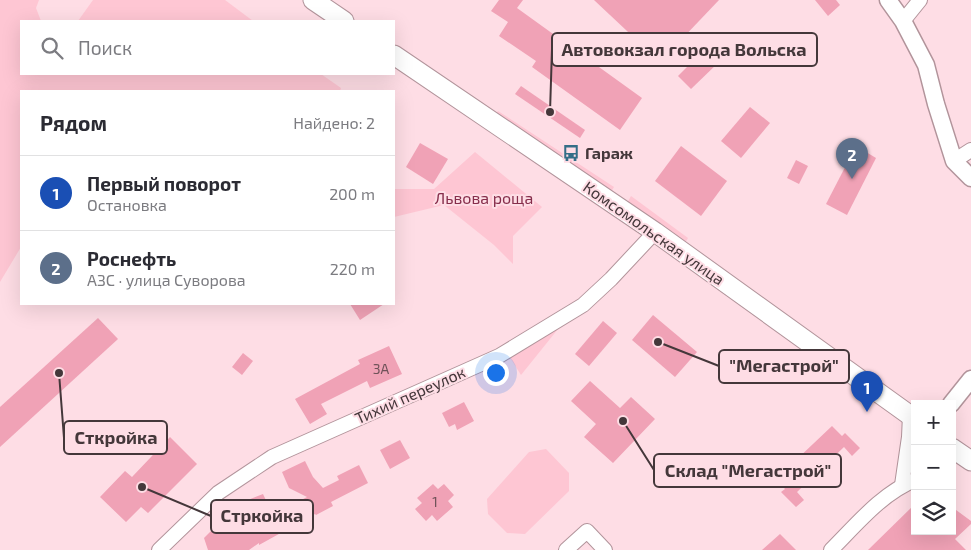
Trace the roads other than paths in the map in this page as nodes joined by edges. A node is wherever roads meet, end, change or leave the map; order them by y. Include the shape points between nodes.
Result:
1 (313, 0) edge
2 (888, 0) edge
3 (920, 0) edge
4 (343, 20) edge
5 (903, 21) junction
6 (395, 56) edge
7 (971, 150) edge
8 (954, 161) junction
9 (971, 178) edge
10 (655, 232) junction
11 (971, 379) edge
12 (954, 400) edge
13 (911, 416) edge
14 (911, 427) edge
15 (956, 449) edge
16 (971, 461) edge
17 (908, 482) edge
18 (159, 550) edge
19 (566, 550) edge
20 (605, 550) edge
21 (831, 550) edge

1 - 4 main road
2 - 5 street
3 - 5 street
5 - 8 street via 926,65
6 - 10 main road, Комсомольская улица
7 - 8 street
8 - 9 street
10 - 13 main road, Комсомольская улица
10 - 18 street, Тихий переулок via 583,306 499,356 272,457 218,493
11 - 12 street
14 - 17 street
15 - 16 main road
17 - 21 street via 879,503
19 - 20 street via 587,530

